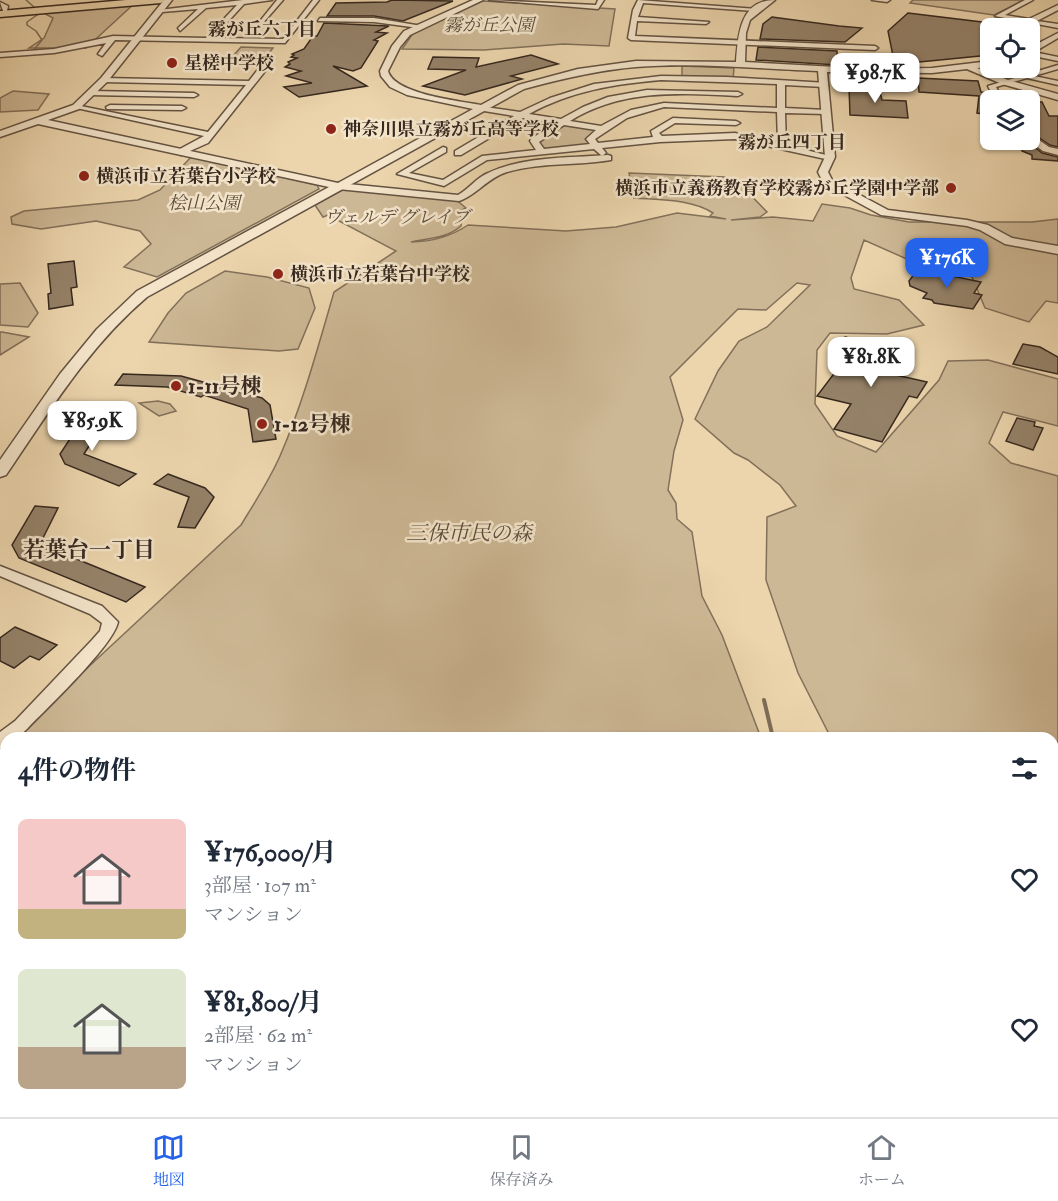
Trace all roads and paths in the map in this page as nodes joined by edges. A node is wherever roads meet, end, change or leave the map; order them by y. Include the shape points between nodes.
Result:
1 (139, 0) edge
2 (168, 0) edge
3 (269, 0) edge
4 (280, 0) edge
5 (316, 0) edge
6 (479, 0) edge
7 (492, 0) edge
8 (602, 0) edge
9 (641, 0) edge
10 (730, 0) edge
11 (771, 0) edge
12 (875, 0) edge
13 (887, 0) edge
14 (1030, 0) edge
15 (521, 1) edge
16 (243, 3) junction
17 (162, 5) edge
18 (204, 6) junction
19 (722, 6) junction
20 (1058, 8) edge
21 (636, 9) junction
22 (754, 9) junction
23 (647, 10) dead end
24 (1, 11) edge
25 (668, 11) dead end
26 (710, 14) junction
27 (1011, 18) edge
28 (1037, 18) edge
29 (634, 19) junction
30 (320, 20) dead end
31 (706, 22) junction
32 (1040, 23) edge
33 (419, 26) junction
34 (1058, 26) edge
35 (633, 28) junction
36 (645, 28) dead end
37 (146, 29) junction
38 (157, 29) dead end
39 (168, 29) dead end
40 (180, 29) junction
41 (189, 29) dead end
42 (207, 30) dead end
43 (217, 30) junction
44 (226, 30) dead end
45 (244, 30) dead end
46 (254, 30) junction
47 (263, 30) dead end
48 (282, 31) dead end
49 (292, 31) junction
50 (704, 31) dead end
51 (733, 32) dead end
52 (743, 33) junction
53 (1058, 35) edge
54 (138, 38) junction
55 (110, 40) junction
56 (207, 40) junction
57 (742, 42) junction
58 (1040, 46) edge
59 (875, 48) dead end
60 (102, 54) dead end
61 (1040, 54) edge
62 (0, 55) edge
63 (1058, 58) edge
64 (266, 65) dead end
65 (740, 66) junction
66 (980, 66) edge
67 (969, 68) junction
68 (822, 69) junction
69 (1056, 69) edge
70 (626, 72) dead end
71 (1040, 73) edge
72 (1021, 78) edge
73 (1030, 78) edge
74 (668, 79) junction
75 (104, 80) junction
76 (635, 81) junction
77 (740, 81) junction
78 (206, 82) junction
79 (1005, 82) junction
80 (252, 83) junction
81 (781, 83) junction
82 (1058, 83) edge
83 (824, 85) junction
84 (994, 90) edge
85 (92, 93) junction
86 (649, 93) junction
87 (738, 94) junction
88 (194, 95) junction
89 (1058, 96) edge
90 (664, 105) junction
91 (76, 107) junction
92 (182, 108) junction
93 (481, 108) junction
94 (737, 108) junction
95 (782, 110) junction
96 (99, 111) junction
97 (826, 112) junction
98 (525, 115) junction
99 (673, 120) junction
100 (39, 121) junction
101 (563, 122) junction
102 (736, 123) junction
103 (166, 126) junction
104 (604, 129) junction
105 (0, 134) edge
106 (209, 135) junction
107 (735, 136) junction
108 (660, 139) junction
109 (414, 144) junction
110 (1040, 144) edge
111 (596, 147) junction
112 (782, 147) junction
113 (443, 150) junction
114 (181, 152) junction
115 (1058, 152) edge
116 (458, 153) junction
117 (543, 153) junction
118 (830, 158) junction
119 (485, 159) junction
120 (338, 186) junction
121 (1058, 250) edge
122 (0, 472) edge
123 (0, 571) edge
124 (13, 732) edge

1 - 24 main road
2 - 17 street
3 - 16 street
4 - 46 street
5 - 49 street
6 - 33 street
7 - 15 street
8 - 15 street via 598,7
9 - 19 street
9 - 21 street
10 - 19 street
11 - 22 street
12 - 13 street
14 - 27 street via 998,16
16 - 18 street
16 - 43 street
17 - 18 street
17 - 24 main road
17 - 37 street
18 - 40 street
19 - 22 street
19 - 26 street
20 - 28 street
21 - 23 street
21 - 29 street
22 - 52 street via 746,18
25 - 26 street
26 - 31 street
29 - 31 street
29 - 35 street
30 - 33 street via 374,20
31 - 50 street
32 - 34 street
33 - 93 street via 396,46 384,70 385,76 410,93
35 - 36 street
35 - 57 street via 631,38
37 - 38 street
37 - 54 street
39 - 40 street
40 - 41 street
42 - 43 street
43 - 44 street
43 - 56 street
45 - 46 street
46 - 47 street
48 - 49 street
49 - 56 street via 285,41
51 - 52 street
52 - 57 street
53 - 58 street
54 - 55 street
54 - 56 street
54 - 75 street
55 - 60 street
55 - 62 street via 54,51
57 - 59 street
57 - 65 street
61 - 63 street
64 - 80 street
65 - 68 street
65 - 77 street
65 - 93 street via 652,63 590,69 533,82
66 - 67 street
67 - 68 street via 907,72
67 - 79 street
68 - 83 street
69 - 71 street
70 - 74 street via 663,71
72 - 79 street
73 - 82 street
74 - 76 street
74 - 77 street
75 - 78 street
75 - 85 street
76 - 86 street
76 - 98 street via 565,94
77 - 81 street
77 - 87 street
78 - 80 street
78 - 88 street
79 - 84 street via 992,86
79 - 89 street
80 - 106 street
81 - 83 street
81 - 95 street
83 - 97 street
85 - 88 street
85 - 91 street
86 - 87 street
86 - 90 street
86 - 101 street via 603,101
87 - 94 street
88 - 92 street
90 - 94 street
90 - 99 street
90 - 104 street via 629,112
91 - 96 street
91 - 100 street
92 - 96 street via 111,107
92 - 103 street
93 - 98 street
93 - 109 street
94 - 95 street
94 - 102 street
95 - 97 street
95 - 112 street
96 - 103 street
97 - 118 street
98 - 101 street
98 - 116 street
99 - 102 street
99 - 108 street via 654,133
100 - 105 street
100 - 114 street
101 - 104 street
101 - 117 street via 534,141
102 - 107 street
103 - 106 street
104 - 111 street via 590,139
106 - 114 street via 205,141
107 - 108 street
107 - 112 street
108 - 111 street
109 - 113 street
109 - 120 street
110 - 115 street
111 - 117 street
111 - 120 street via 608,158 533,164 501,171 459,198
112 - 118 street
113 - 116 street
113 - 119 street via 401,174 444,183
114 - 120 street
116 - 119 street
117 - 119 street
118 - 121 street via 822,172 828,182 885,213 967,222 1009,241
120 - 122 street via 158,285 118,313
123 - 124 street via 96,610 110,622 108,632 98,644

